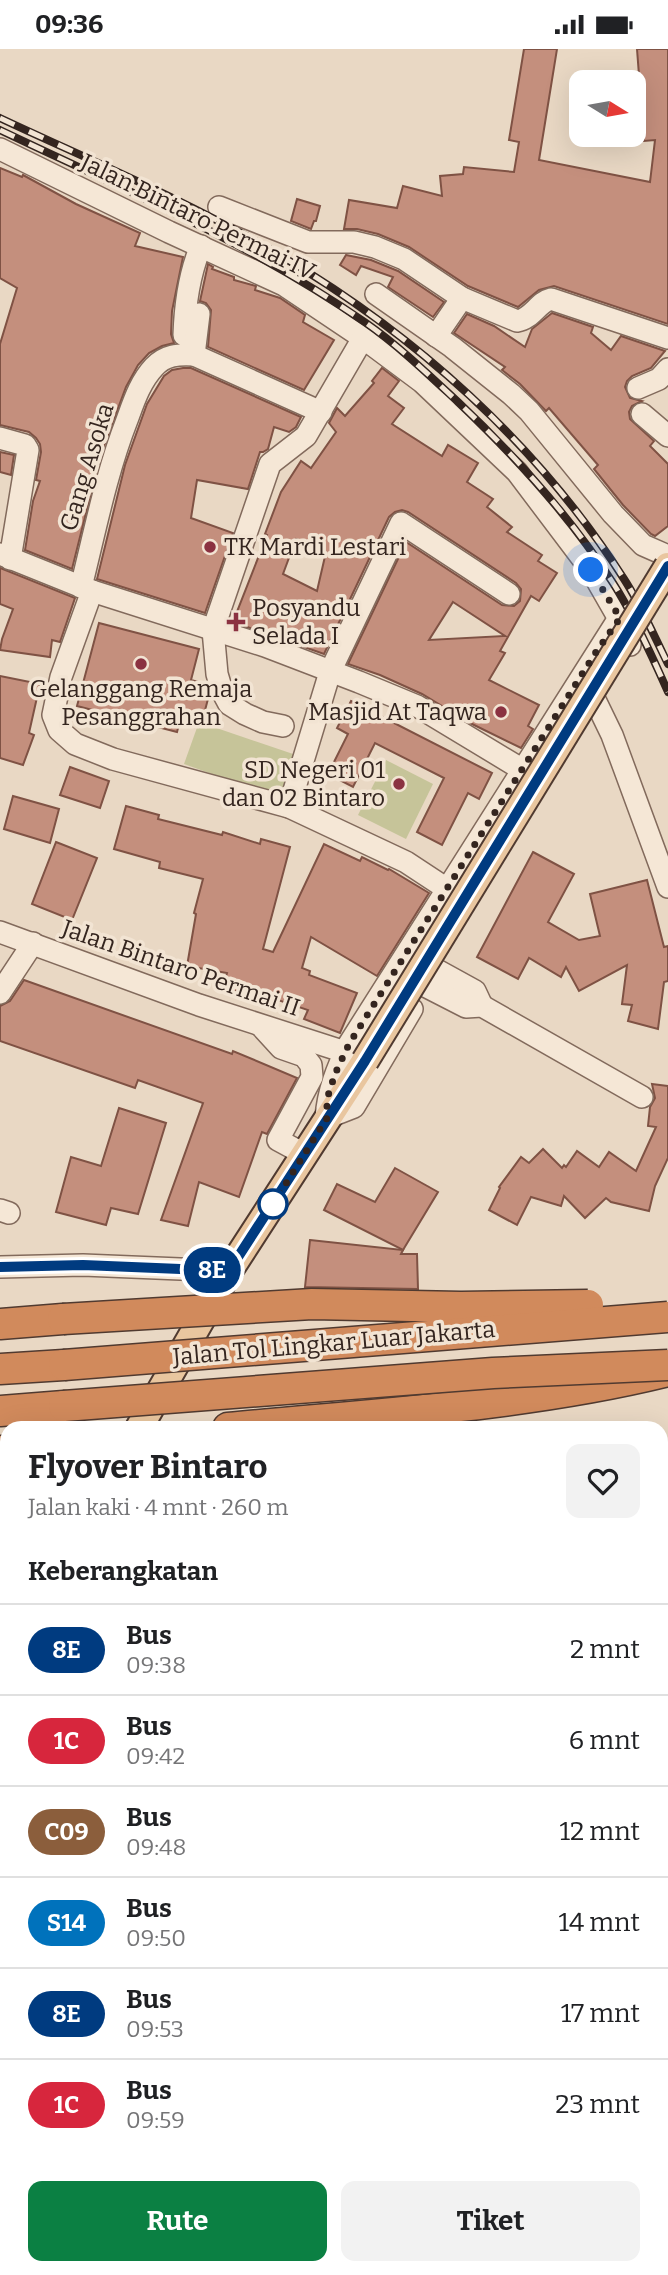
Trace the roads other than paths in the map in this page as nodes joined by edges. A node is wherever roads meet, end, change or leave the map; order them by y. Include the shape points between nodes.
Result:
1 (0, 149) edge
2 (219, 207) dead end
3 (201, 246) junction
4 (376, 294) dead end
5 (461, 298) junction
6 (199, 314) dead end
7 (436, 335) junction
8 (363, 338) junction
9 (668, 338) edge
10 (188, 355) junction
11 (668, 369) edge
12 (638, 387) dead end
13 (321, 412) junction
14 (642, 414) dead end
15 (668, 436) edge
16 (0, 438) edge
17 (668, 541) edge
18 (643, 545) junction
19 (668, 556) edge
20 (5, 557) edge
21 (668, 566) edge
22 (87, 589) junction
23 (509, 594) dead end
24 (620, 618) junction
25 (213, 630) junction
26 (330, 672) junction
27 (596, 702) junction
28 (283, 726) dead end
29 (550, 728) junction
30 (572, 742) junction
31 (517, 766) junction
32 (289, 807) junction
33 (668, 887) edge
34 (447, 889) junction
35 (0, 932) edge
36 (33, 943) junction
37 (430, 977) junction
38 (0, 993) edge
39 (261, 1026) junction
40 (355, 1057) junction
41 (642, 1097) dead end
42 (327, 1118) junction
43 (304, 1154) junction
44 (0, 1267) edge
45 (229, 1271) junction
46 (668, 1311) edge
47 (668, 1317) edge
48 (0, 1324) edge
49 (668, 1365) edge
50 (0, 1369) edge
51 (668, 1371) edge
52 (0, 1411) edge
53 (143, 1421) edge
54 (298, 1421) edge

1 - 3 street, Jalan Bintaro Permai IV
2 - 5 street via 308,242 375,247 404,259
3 - 8 street, Jalan Bintaro Permai IV via 284,285
3 - 10 street via 185,304
4 - 7 street
5 - 7 street
5 - 9 street via 517,321 551,299
6 - 10 street
7 - 18 street via 529,411
8 - 13 street
8 - 24 street, Jalan Bintaro Permai IV via 422,382 517,472 591,570
10 - 13 street
10 - 22 street, Gang Asoka via 167,357 138,391 111,461
11 - 12 street via 659,379
13 - 25 street via 306,436 270,464
14 - 15 street
16 - 20 street via 28,450
17 - 18 street
18 - 19 street
20 - 22 street
21 - 40 main road, bridge
22 - 25 street
22 - 32 street, Gang Asoka via 55,698 53,715 59,730 87,750
23 - 26 street via 401,523
24 - 27 street, Jalan Bintaro Permai IV via 630,645
24 - 29 street
25 - 26 street
25 - 28 street via 217,674 229,704 263,722
26 - 31 street via 417,706
26 - 32 street
27 - 30 street
27 - 33 street
29 - 30 street via 565,727
29 - 31 street
30 - 37 street
31 - 34 street
32 - 34 street, Gang Asoka via 406,862
34 - 40 street
35 - 36 street, Jalan Bintaro Permai II
36 - 38 street
36 - 39 street, Jalan Bintaro Permai II
37 - 41 street via 475,991 482,1006
37 - 42 street via 354,1107
39 - 40 street, Jalan Bintaro Permai II
39 - 43 street via 281,1048 304,1056 311,1065 312,1077 278,1140
40 - 42 main road
42 - 43 main road
43 - 45 main road
44 - 45 street
45 - 53 main road
46 - 48 highway, bridge via 629,1304 312,1304
47 - 50 highway, Jalan Tol Lingkar Luar Jakarta, bridge
49 - 52 highway, Jalan Tol Lingkar Luar Jakarta, bridge via 493,1373
51 - 54 highway via 498,1401

